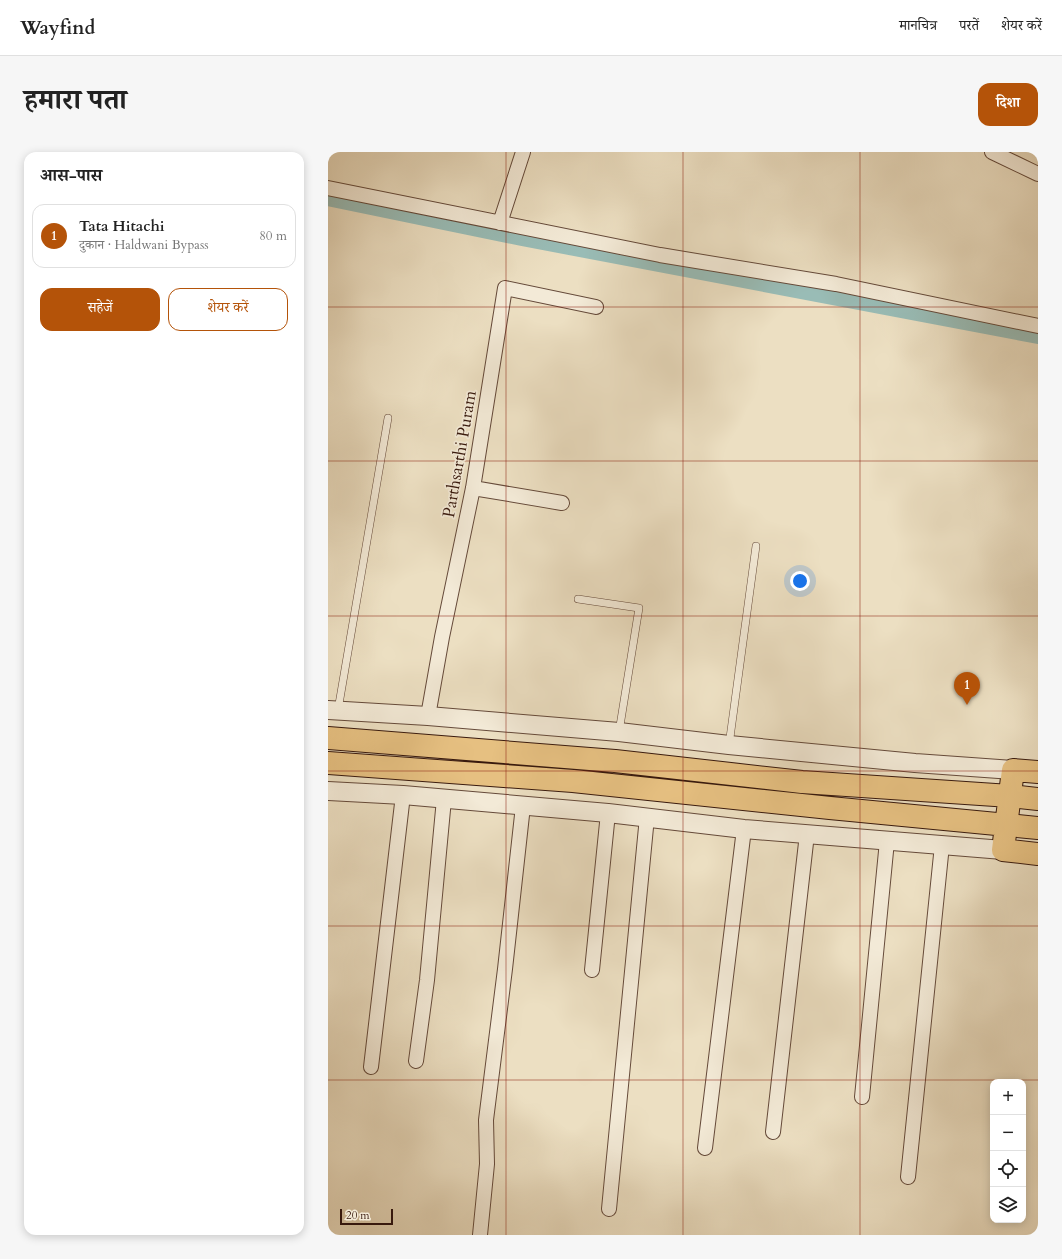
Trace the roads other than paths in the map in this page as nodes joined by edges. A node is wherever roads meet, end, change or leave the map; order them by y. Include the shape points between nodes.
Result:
1 (523, 152) edge
2 (992, 152) edge
3 (1038, 174) edge
4 (328, 188) edge
5 (500, 223) junction
6 (596, 307) dead end
7 (1038, 326) edge
8 (388, 418) dead end
9 (473, 488) junction
10 (562, 503) dead end
11 (756, 546) dead end
12 (578, 599) dead end
13 (333, 710) edge
14 (428, 716) junction
15 (619, 732) junction
16 (328, 738) edge
17 (729, 745) junction
18 (328, 763) edge
19 (1013, 770) junction
20 (1038, 772) edge
21 (328, 791) edge
22 (403, 795) junction
23 (1010, 796) junction
24 (444, 799) junction
25 (1038, 799) edge
26 (523, 806) junction
27 (608, 813) junction
28 (647, 817) junction
29 (1007, 825) junction
30 (1038, 828) edge
31 (744, 829) junction
32 (806, 834) junction
33 (887, 840) junction
34 (942, 846) junction
35 (1003, 850) junction
36 (1038, 854) edge
37 (592, 970) dead end
38 (416, 1061) dead end
39 (371, 1067) dead end
40 (862, 1097) dead end
41 (773, 1132) dead end
42 (705, 1148) dead end
43 (908, 1177) dead end
44 (610, 1209) dead end
45 (480, 1235) edge

1 - 5 street
2 - 3 street
4 - 5 street
5 - 7 street via 660,255 836,284
6 - 9 street, Parthsarthi Puram via 505,288
8 - 13 lane
9 - 10 street
9 - 14 street, Parthsarthi Puram
11 - 17 lane
12 - 15 lane via 639,608
13 - 14 street
14 - 15 street
15 - 17 street
16 - 23 main road via 615,761 802,782
17 - 19 street
18 - 29 main road via 573,781
19 - 20 main road
19 - 23 main road
21 - 22 street
22 - 24 street
22 - 39 street
23 - 25 main road
23 - 29 main road
24 - 26 street
24 - 38 street
26 - 27 street
26 - 45 street via 506,969 486,1120 487,1164
27 - 28 street
27 - 37 street
28 - 31 street
28 - 44 street
29 - 30 main road
29 - 35 main road
31 - 32 street
31 - 42 street
32 - 33 street
32 - 41 street
33 - 34 street
33 - 40 street
34 - 35 street
34 - 43 street
35 - 36 main road

